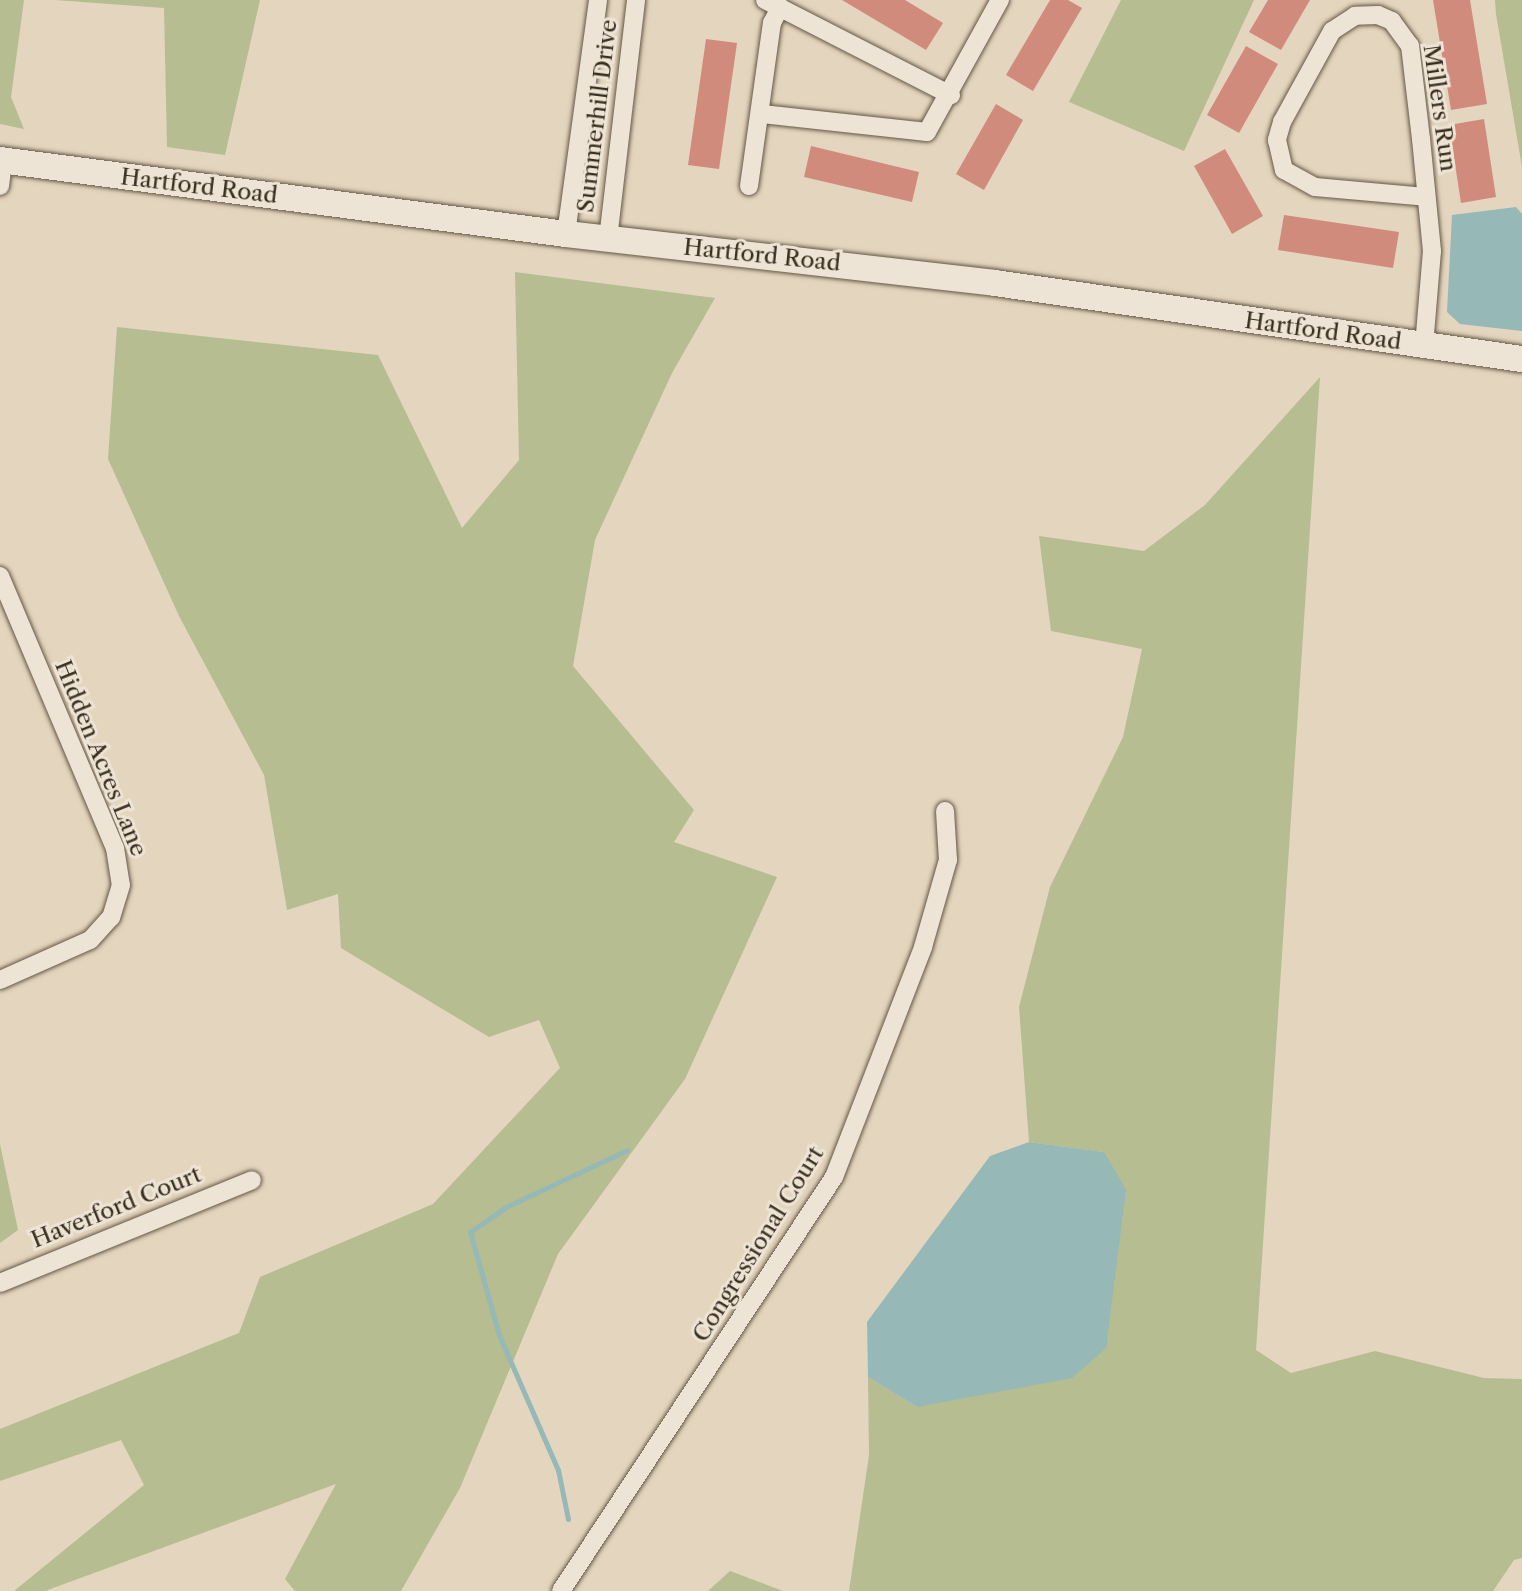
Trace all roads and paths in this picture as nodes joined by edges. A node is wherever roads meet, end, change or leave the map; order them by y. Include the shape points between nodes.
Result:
1 (598, 0) edge
2 (636, 0) edge
3 (1000, 0) edge
4 (773, 3) edge
5 (951, 95) junction
6 (762, 114) junction
7 (1, 169) edge
8 (748, 186) dead end
9 (1426, 197) junction
10 (566, 234) junction
11 (608, 239) junction
12 (1424, 346) junction
13 (1522, 359) edge
14 (0, 576) edge
15 (945, 811) dead end
16 (0, 980) edge
17 (252, 1180) dead end
18 (0, 1283) edge
19 (561, 1591) edge

1 - 10 street, Summerhill Drive
2 - 11 street, Summerhill Drive
3 - 5 street
4 - 5 street
4 - 6 street
5 - 6 street via 931,129 921,134
6 - 8 street
7 - 10 main road, Hartford Road
9 - 9 street, Millers Run via 1410,46 1392,21 1378,15 1355,16 1332,31 1282,122 1277,140 1282,163 1315,187
9 - 12 street, Millers Run via 1432,260
10 - 11 main road, Hartford Road
11 - 12 main road, Hartford Road via 995,283
12 - 13 main road, Hartford Road
14 - 16 street, Hidden Acres Lane via 115,848 121,885 111,917 90,940
15 - 19 street, Congressional Court via 948,860 923,947 834,1177
17 - 18 street, Haverford Court

